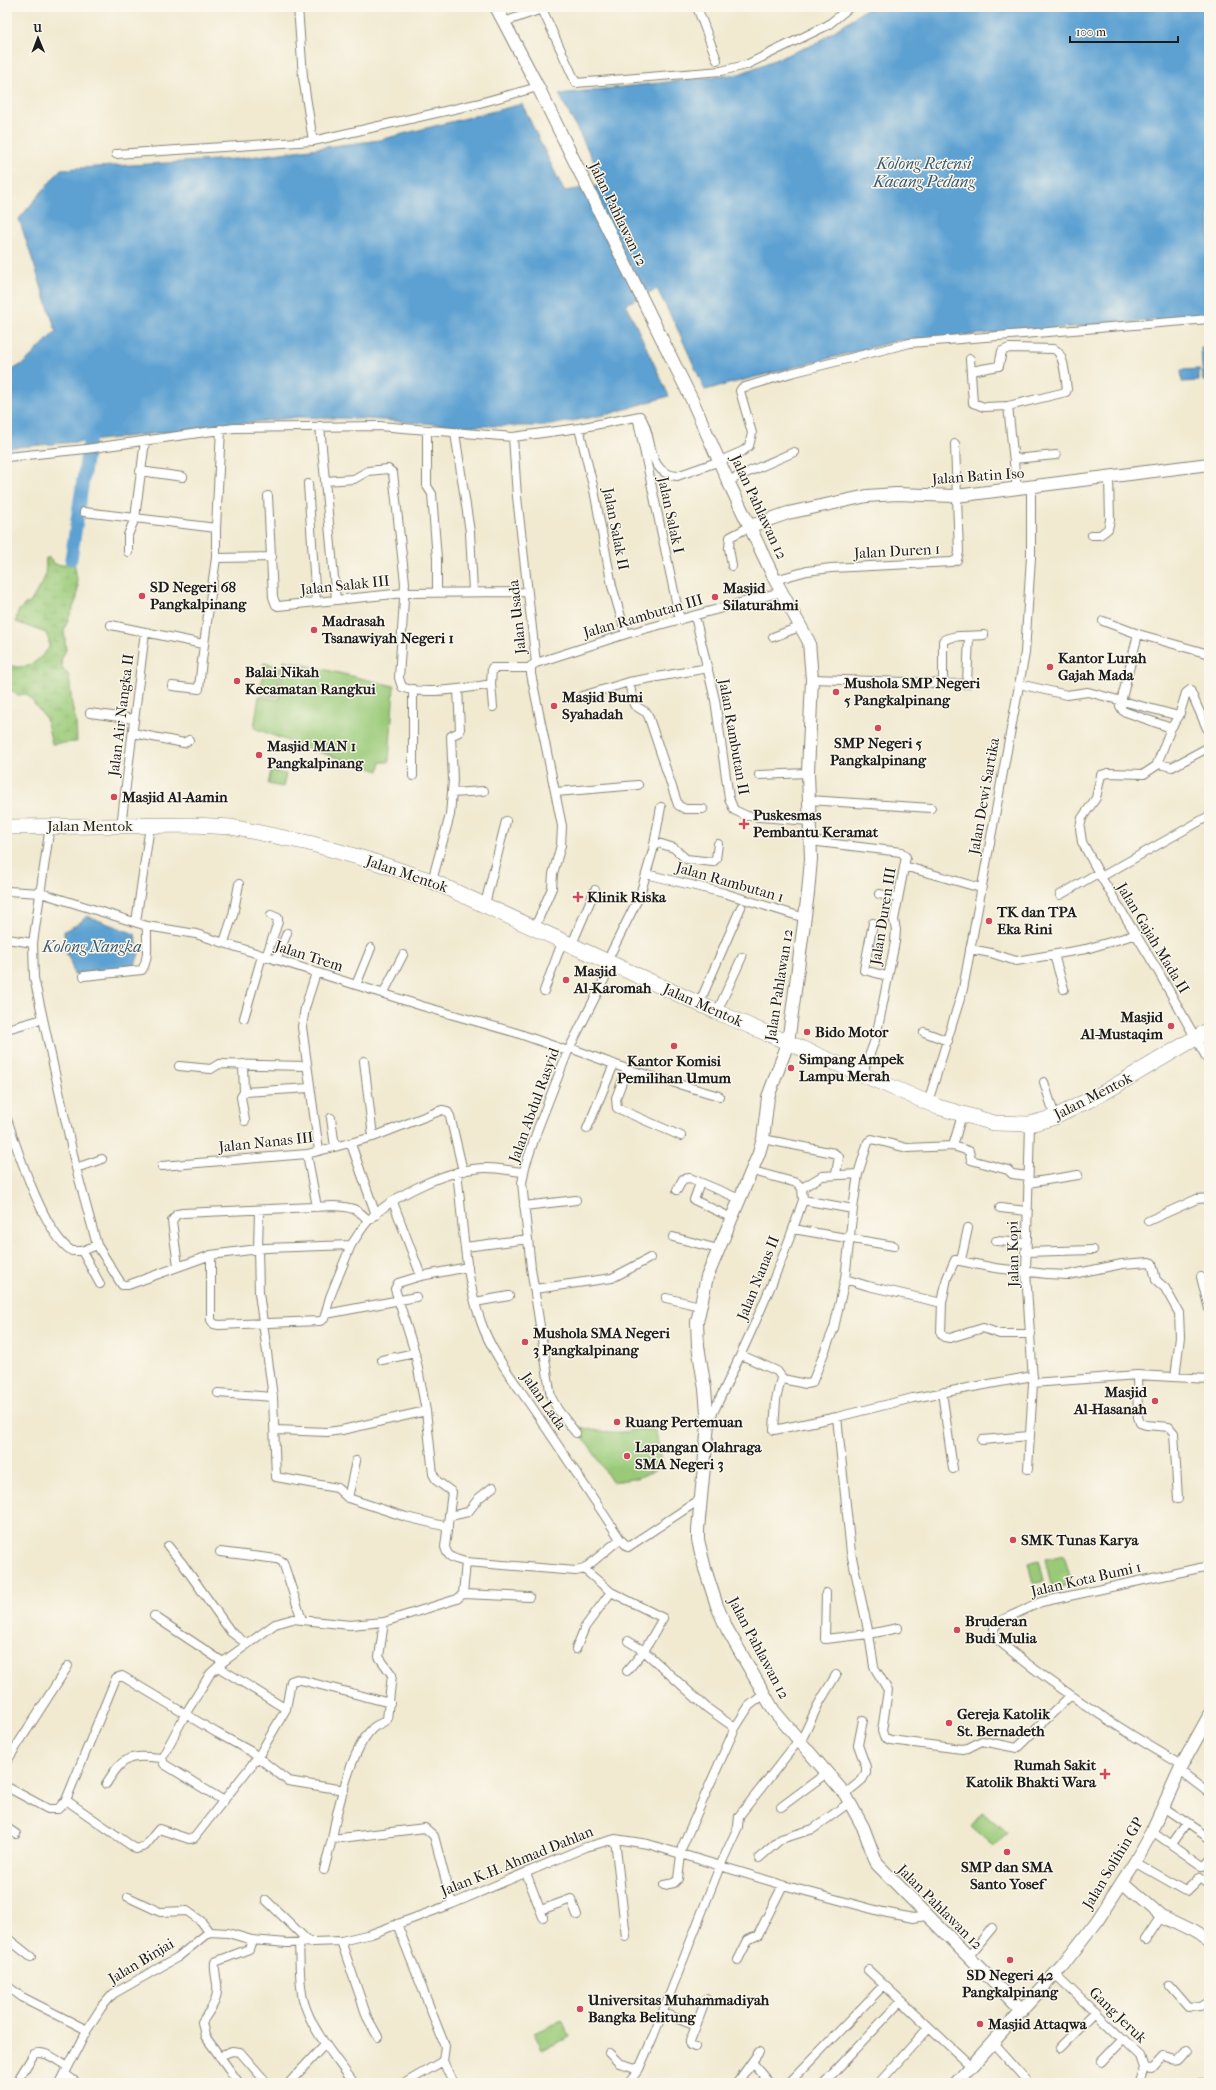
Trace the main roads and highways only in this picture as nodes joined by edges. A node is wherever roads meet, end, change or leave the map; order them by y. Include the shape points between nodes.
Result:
1 (496, 7) edge
2 (1209, 464) edge
3 (751, 526) junction
4 (12, 827) edge
5 (1209, 1030) edge
6 (788, 1043) junction
7 (1209, 1716) edge
8 (1122, 1882) junction
9 (1209, 1942) edge
10 (1022, 2011) junction
11 (956, 2083) edge

1 - 3 main road, Jalan Pahlawan 12 via 645,304
2 - 3 main road, Jalan Batin Iso via 956,496 867,496 788,513
3 - 6 main road, Jalan Pahlawan 12 via 775,580 809,642 812,679 808,773 810,876
4 - 6 highway, Jalan Mentok via 202,826 232,828 309,843 432,881
5 - 6 highway, Jalan Mentok via 1103,1093 1055,1117 1030,1124 994,1123 962,1115
6 - 10 main road, Jalan Pahlawan 12 via 768,1097 763,1139 753,1171 718,1249 700,1306 697,1334 706,1389 708,1424 699,1500 698,1540 717,1606 727,1629 778,1716 848,1798 863,1826 877,1864
7 - 8 main road, Jalan Solihin GP via 1180,1767 1152,1831
8 - 9 main road via 1161,1916
8 - 10 main road, Jalan Solihin GP via 1097,1921
10 - 11 main road, Jalan Solihin GP

